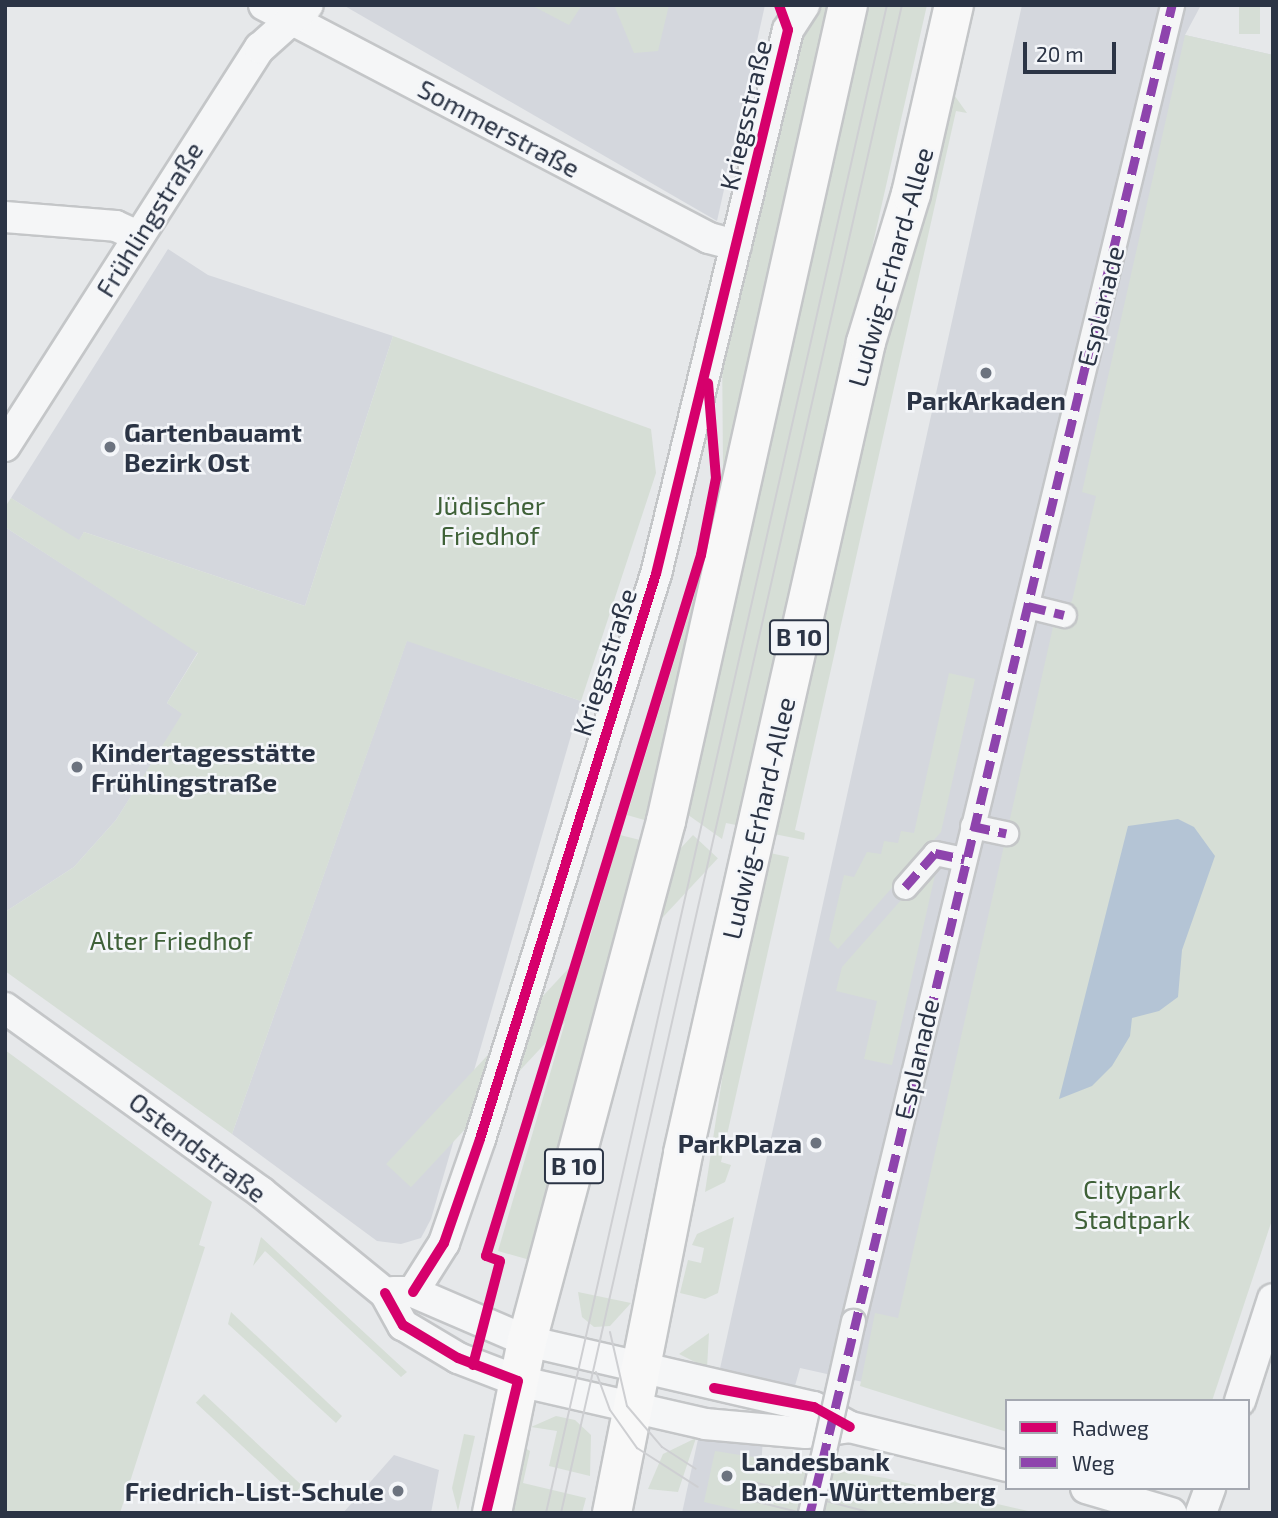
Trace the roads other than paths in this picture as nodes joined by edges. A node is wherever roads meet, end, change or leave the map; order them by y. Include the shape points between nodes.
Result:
1 (264, 5) edge
2 (804, 5) edge
3 (848, 5) edge
4 (954, 5) edge
5 (1172, 5) edge
6 (302, 13) edge
7 (5, 217) edge
8 (135, 235) junction
9 (736, 245) junction
10 (5, 446) edge
11 (1028, 606) junction
12 (1064, 615) dead end
13 (972, 826) junction
14 (1006, 833) dead end
15 (964, 859) junction
16 (905, 887) dead end
17 (5, 1008) edge
18 (399, 1292) junction
19 (1273, 1300) edge
20 (527, 1341) junction
21 (640, 1369) junction
22 (518, 1381) junction
23 (1241, 1399) edge
24 (632, 1407) junction
25 (850, 1427) junction
26 (1005, 1466) edge
27 (1093, 1490) edge
28 (1209, 1490) edge
29 (493, 1502) edge
30 (611, 1513) edge
31 (810, 1513) edge
32 (1171, 1513) edge
33 (1202, 1513) edge

1 - 6 street, Sommerstraße
2 - 9 street, Kriegsstraße via 788,30
3 - 20 main road, B 10 via 666,821
4 - 21 main road, Ludwig-Erhard-Allee / B 10 via 917,174 866,342
5 - 11 street, Esplanade
6 - 8 street, Frühlingstraße via 260,48
6 - 9 street, Sommerstraße via 709,238
7 - 8 street via 117,226
8 - 10 street, Frühlingstraße
9 - 18 street, Kriegsstraße via 656,574 480,1139 444,1243
11 - 12 street
11 - 13 street, Esplanade
13 - 14 street
13 - 15 street, Esplanade
15 - 16 street via 935,853
15 - 31 street, Esplanade, bridge
17 - 18 street, Ostendstraße
18 - 20 street, Ostendstraße
18 - 22 street, Ostendstraße via 403,1325 458,1358
19 - 23 street
20 - 21 street, Ostendstraße
20 - 22 main road, B 10
21 - 24 main road, Ludwig-Erhard-Allee / B 10
21 - 25 street, Ostendstraße via 814,1407
22 - 24 street, Ostendstraße
22 - 29 main road, B 10
24 - 25 street, Ostendstraße via 705,1424 806,1433
24 - 30 main road, Ludwig-Erhard-Allee / B 10
25 - 26 street
27 - 32 street
28 - 33 street

